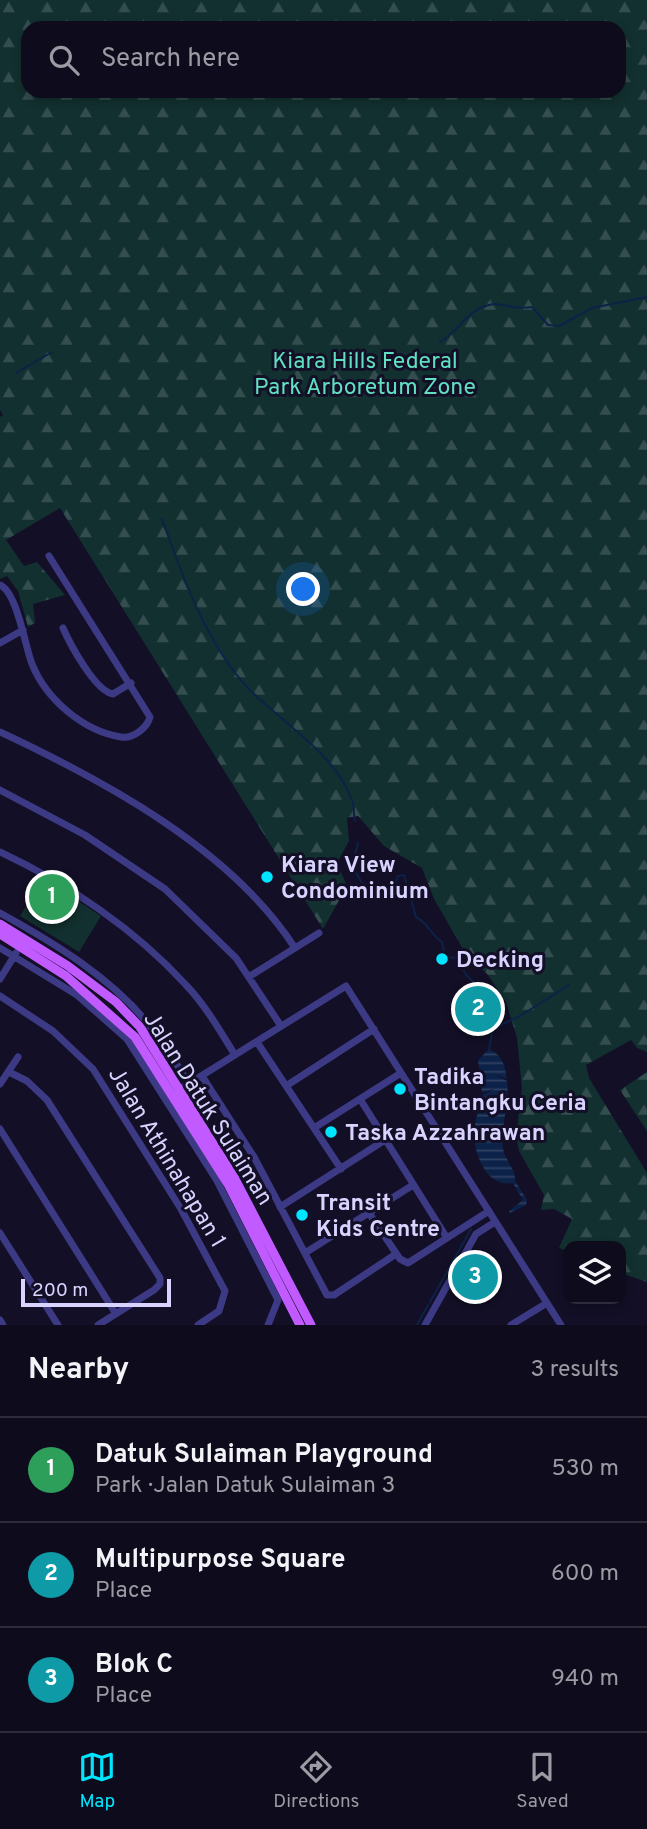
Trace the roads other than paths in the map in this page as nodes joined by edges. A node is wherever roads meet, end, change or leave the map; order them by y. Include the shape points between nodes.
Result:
1 (49, 556) dead end
2 (0, 585) edge
3 (63, 628) dead end
4 (23, 630) junction
5 (0, 643) edge
6 (131, 683) junction
7 (0, 732) edge
8 (0, 790) edge
9 (0, 852) edge
10 (0, 914) edge
11 (0, 924) edge
12 (319, 933) dead end
13 (0, 936) edge
14 (0, 948) edge
15 (295, 948) junction
16 (18, 951) junction
17 (250, 976) junction
18 (0, 979) edge
19 (96, 986) junction
20 (0, 996) edge
21 (101, 1005) junction
22 (281, 1026) junction
23 (374, 1029) junction
24 (257, 1042) junction
25 (235, 1055) junction
26 (18, 1057) dead end
27 (9, 1072) junction
28 (401, 1073) junction
29 (202, 1076) junction
30 (189, 1083) junction
31 (0, 1084) edge
32 (286, 1086) junction
33 (176, 1092) junction
34 (359, 1099) junction
35 (314, 1128) junction
36 (0, 1129) edge
37 (385, 1140) junction
38 (341, 1169) junction
39 (413, 1185) junction
40 (280, 1207) junction
41 (489, 1211) junction
42 (239, 1212) junction
43 (369, 1213) junction
44 (495, 1222) junction
45 (0, 1233) edge
46 (447, 1238) junction
47 (305, 1253) junction
48 (396, 1254) junction
49 (547, 1303) junction
50 (116, 1314) junction
51 (0, 1320) edge
52 (269, 1322) edge
53 (306, 1324) edge
54 (3, 1325) edge
55 (58, 1325) edge
56 (98, 1325) edge
57 (198, 1325) edge
58 (425, 1325) edge
59 (510, 1325) edge
60 (561, 1325) edge

1 - 6 street
2 - 4 street via 6,589
3 - 6 street via 73,650 104,691 113,694
4 - 5 street
4 - 6 street via 32,664 49,692 64,710 86,724 122,737 145,727 150,717
7 - 15 street via 166,822 277,920
8 - 17 street via 64,822 135,866 188,911
9 - 25 street via 74,892 153,952 204,1006
10 - 30 street, Jalan Datuk Sulaiman via 86,967 114,991 149,1025
11 - 19 main road, Jalan Datuk Sulaiman
12 - 15 street
13 - 16 main road, Jalan Datuk Sulaiman
14 - 16 street
15 - 17 street
16 - 18 street
16 - 21 main road, Jalan Datuk Sulaiman via 66,976
16 - 42 street, Jalan Datuk Sulaiman via 127,1039
17 - 22 street
19 - 21 main road via 110,1003
19 - 33 main road, Jalan Datuk Sulaiman via 140,1027
20 - 57 street, Jalan Athinahapan 1 via 53,1031 93,1069 181,1209 225,1291 219,1311
21 - 33 main road, Jalan Datuk Sulaiman via 135,1037
22 - 23 street via 346,986
22 - 24 street
23 - 28 street
23 - 32 street
24 - 25 street
24 - 32 street
25 - 29 street
26 - 27 street
27 - 31 street
27 - 50 street via 47,1100 160,1278 154,1290
28 - 34 street
28 - 41 street
29 - 30 street
29 - 40 street
30 - 33 street
32 - 35 street
33 - 42 main road, Jalan Datuk Sulaiman
33 - 53 main road, Jalan Datuk Sulaiman via 235,1180
34 - 35 street
34 - 37 street
35 - 38 street
36 - 50 street
37 - 38 street
37 - 39 street
38 - 40 street
39 - 43 street
39 - 46 street
40 - 47 street
41 - 44 street
41 - 46 street
42 - 52 street, Jalan Datuk Sulaiman via 278,1300
42 - 53 main road, Jalan Datuk Sulaiman
43 - 47 street
43 - 48 street
44 - 49 street
44 - 58 street via 476,1234
45 - 55 street
46 - 48 street via 408,1263
47 - 48 street via 327,1295 334,1295
49 - 59 street
49 - 60 street
50 - 56 street
51 - 54 street

